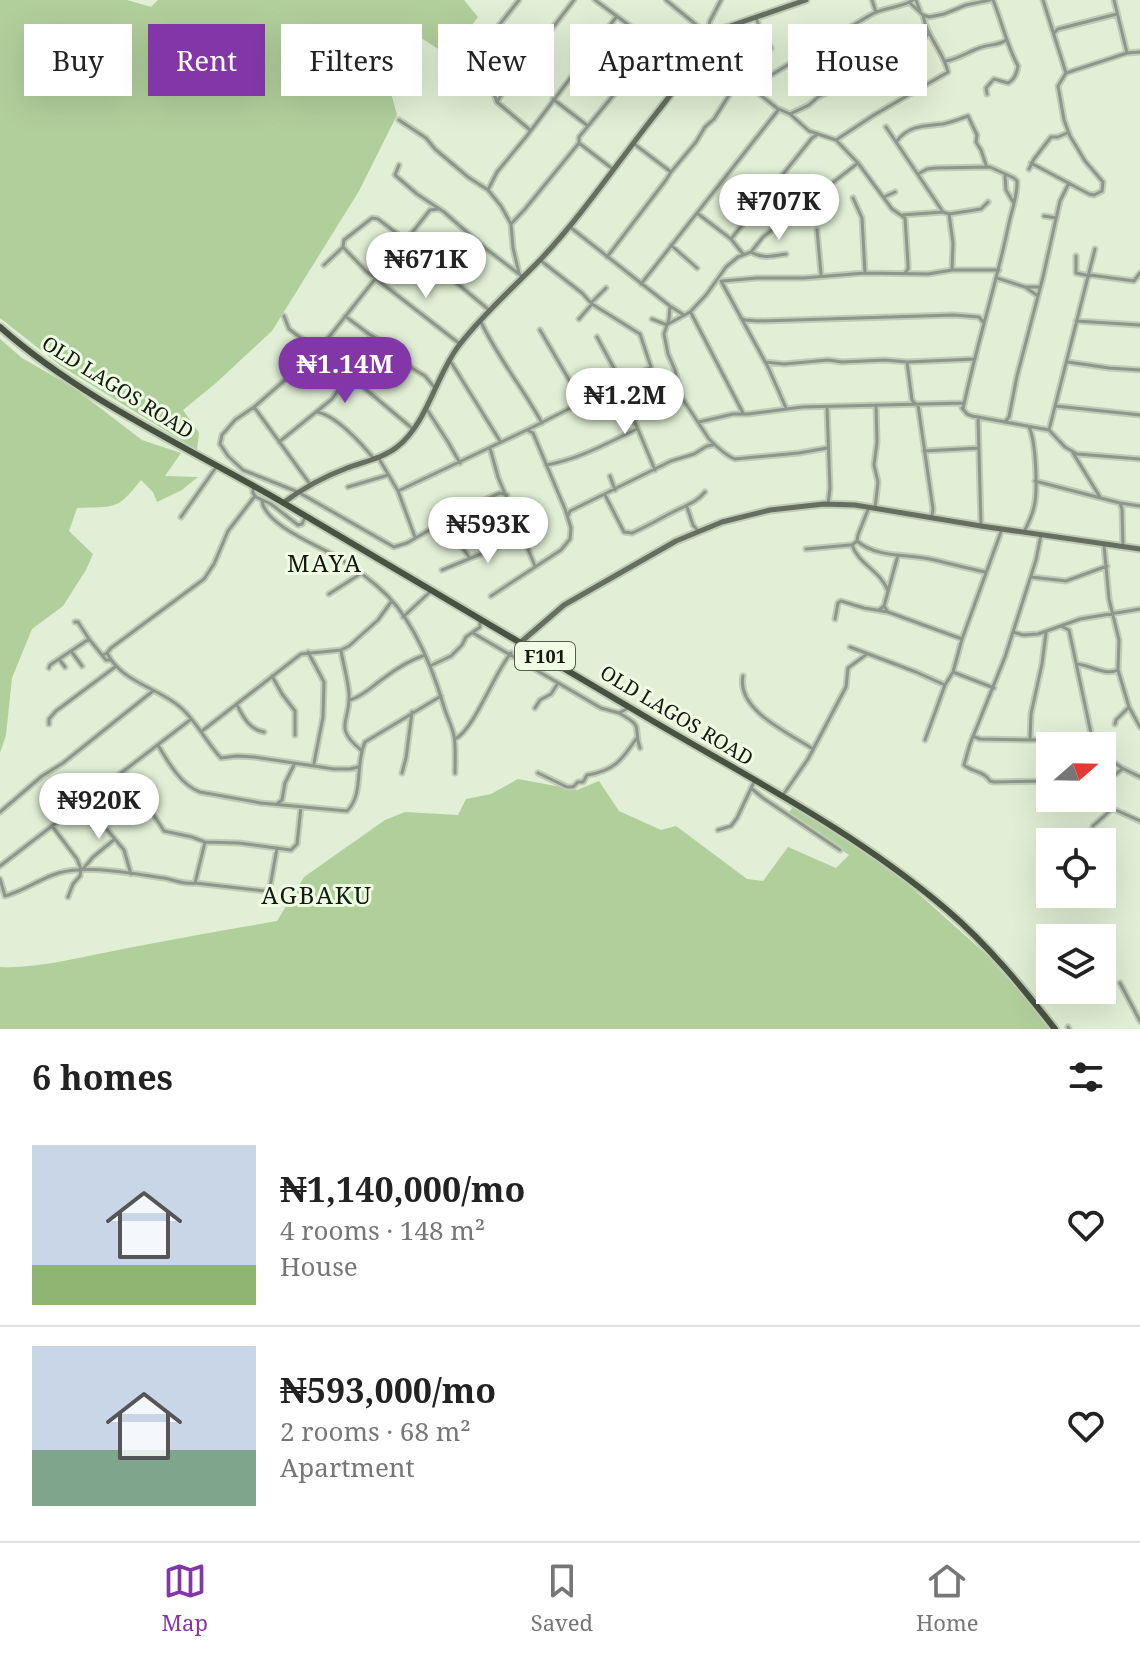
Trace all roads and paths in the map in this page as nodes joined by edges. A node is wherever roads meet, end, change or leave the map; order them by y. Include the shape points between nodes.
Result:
1 (519, 0) edge
2 (574, 0) edge
3 (595, 0) edge
4 (666, 0) edge
5 (674, 0) edge
6 (721, 0) edge
7 (806, 0) edge
8 (872, 0) edge
9 (991, 0) edge
10 (1043, 0) edge
11 (1114, 0) edge
12 (913, 1) edge
13 (965, 2) edge
14 (674, 6) junction
15 (876, 12) junction
16 (921, 13) junction
17 (1117, 14) junction
18 (617, 16) junction
19 (929, 17) junction
20 (756, 18) junction
21 (924, 22) junction
22 (627, 24) edge
23 (698, 24) edge
24 (711, 24) edge
25 (735, 24) edge
26 (758, 24) edge
27 (1052, 27) junction
28 (1058, 29) junction
29 (929, 33) junction
30 (1054, 33) junction
31 (1007, 38) junction
32 (1140, 52) edge
33 (1127, 53) junction
34 (946, 61) junction
35 (1066, 73) junction
36 (772, 74) edge
37 (987, 94) dead end
38 (611, 96) edge
39 (668, 96) edge
40 (729, 96) edge
41 (762, 96) edge
42 (553, 99) junction
43 (497, 102) junction
44 (779, 109) junction
45 (790, 114) junction
46 (399, 120) dead end
47 (588, 126) junction
48 (886, 127) dead end
49 (530, 130) junction
50 (1068, 132) junction
51 (818, 134) junction
52 (836, 140) junction
53 (897, 141) junction
54 (579, 143) junction
55 (633, 143) junction
56 (858, 163) junction
57 (399, 165) dead end
58 (988, 167) junction
59 (614, 170) junction
60 (671, 172) junction
61 (918, 174) junction
62 (1005, 175) junction
63 (1069, 183) junction
64 (488, 190) junction
65 (895, 192) dead end
66 (884, 197) junction
67 (853, 198) dead end
68 (988, 202) dead end
69 (1013, 202) junction
70 (438, 209) junction
71 (943, 212) junction
72 (697, 213) junction
73 (949, 214) junction
74 (902, 215) junction
75 (1044, 216) dead end
76 (1056, 218) junction
77 (511, 224) junction
78 (570, 227) junction
79 (817, 230) dead end
80 (731, 239) junction
81 (407, 241) junction
82 (671, 245) junction
83 (343, 247) junction
84 (1095, 249) dead end
85 (751, 252) junction
86 (743, 254) junction
87 (786, 254) dead end
88 (1076, 256) dead end
89 (607, 257) junction
90 (540, 260) junction
91 (324, 265) dead end
92 (697, 268) dead end
93 (952, 270) junction
94 (999, 270) junction
95 (865, 273) junction
96 (905, 273) junction
97 (1140, 273) edge
98 (521, 275) junction
99 (821, 276) junction
100 (1090, 276) junction
101 (376, 278) junction
102 (997, 278) junction
103 (720, 280) junction
104 (641, 284) junction
105 (1025, 287) junction
106 (1040, 287) junction
107 (606, 288) dead end
108 (1038, 296) junction
109 (592, 304) junction
110 (670, 306) junction
111 (489, 310) junction
112 (690, 312) junction
113 (684, 315) junction
114 (284, 316) dead end
115 (345, 316) junction
116 (741, 318) junction
117 (579, 319) dead end
118 (652, 319) dead end
119 (480, 320) junction
120 (1076, 321) junction
121 (984, 323) junction
122 (667, 325) junction
123 (1140, 325) edge
124 (0, 327) edge
125 (540, 330) dead end
126 (597, 337) dead end
127 (460, 344) junction
128 (318, 351) junction
129 (449, 359) junction
130 (975, 359) junction
131 (907, 362) junction
132 (1068, 362) junction
133 (768, 364) junction
134 (412, 368) junction
135 (1140, 370) edge
136 (348, 376) junction
137 (396, 384) dead end
138 (616, 387) junction
139 (435, 388) junction
140 (736, 402) junction
141 (911, 402) junction
142 (582, 403) junction
143 (964, 403) junction
144 (959, 404) junction
145 (876, 405) junction
146 (917, 405) junction
147 (1056, 406) junction
148 (254, 407) junction
149 (827, 407) junction
150 (426, 408) junction
151 (786, 408) junction
152 (963, 409) junction
153 (316, 412) junction
154 (743, 413) junction
155 (733, 414) junction
156 (1140, 415) edge
157 (978, 417) junction
158 (1009, 417) junction
159 (699, 422) junction
160 (1005, 422) junction
161 (542, 423) junction
162 (1012, 423) junction
163 (535, 426) junction
164 (1029, 427) junction
165 (413, 429) junction
166 (637, 429) junction
167 (1040, 429) junction
168 (527, 430) junction
169 (1049, 430) junction
170 (533, 433) junction
171 (1033, 435) junction
172 (709, 439) junction
173 (279, 442) junction
174 (500, 443) junction
175 (715, 445) junction
176 (707, 446) junction
177 (490, 448) junction
178 (827, 448) junction
179 (979, 448) junction
180 (924, 451) junction
181 (1073, 453) junction
182 (376, 458) junction
183 (1140, 459) edge
184 (460, 463) junction
185 (546, 465) junction
186 (217, 466) junction
187 (655, 470) junction
188 (388, 475) junction
189 (610, 476) dead end
190 (1035, 481) junction
191 (310, 484) junction
192 (253, 486) junction
193 (348, 487) dead end
194 (502, 487) junction
195 (615, 490) junction
196 (398, 491) junction
197 (298, 492) junction
198 (705, 492) dead end
199 (500, 493) junction
200 (507, 495) junction
201 (605, 495) junction
202 (255, 496) junction
203 (1101, 498) junction
204 (262, 501) junction
205 (283, 503) junction
206 (828, 504) junction
207 (1123, 504) junction
208 (1140, 506) edge
209 (687, 507) junction
210 (872, 507) junction
211 (568, 512) junction
212 (181, 517) dead end
213 (305, 517) junction
214 (932, 518) junction
215 (291, 520) junction
216 (981, 526) junction
217 (286, 528) junction
218 (1002, 529) junction
219 (1024, 532) junction
220 (695, 533) junction
221 (521, 534) junction
222 (1041, 535) junction
223 (415, 538) junction
224 (857, 541) junction
225 (460, 544) dead end
226 (1104, 544) junction
227 (852, 545) junction
228 (1123, 547) junction
229 (806, 549) dead end
230 (1140, 549) edge
231 (898, 555) junction
232 (470, 558) junction
233 (535, 566) junction
234 (1107, 566) junction
235 (442, 570) dead end
236 (986, 573) junction
237 (360, 574) junction
238 (1031, 577) junction
239 (432, 590) junction
240 (888, 591) junction
241 (329, 594) dead end
242 (386, 596) junction
243 (491, 596) dead end
244 (391, 602) junction
245 (884, 606) junction
246 (385, 608) junction
247 (1140, 609) edge
248 (879, 610) junction
249 (888, 612) junction
250 (1112, 614) junction
251 (403, 617) junction
252 (479, 617) junction
253 (835, 619) dead end
254 (75, 622) dead end
255 (1061, 626) junction
256 (1013, 632) junction
257 (473, 633) junction
258 (1046, 633) junction
259 (89, 639) junction
260 (962, 639) junction
261 (521, 642) junction
262 (850, 647) dead end
263 (341, 650) junction
264 (71, 651) junction
265 (308, 652) junction
266 (511, 653) junction
267 (105, 654) junction
268 (867, 654) junction
269 (425, 655) junction
270 (59, 659) junction
271 (1077, 664) junction
272 (82, 666) dead end
273 (430, 666) junction
274 (65, 667) dead end
275 (115, 667) junction
276 (49, 668) dead end
277 (1118, 670) junction
278 (953, 672) junction
279 (272, 676) junction
280 (743, 676) dead end
281 (264, 683) junction
282 (558, 683) junction
283 (277, 685) junction
284 (945, 685) junction
285 (994, 688) junction
286 (153, 691) junction
287 (441, 696) junction
288 (349, 700) junction
289 (237, 705) junction
290 (630, 707) junction
291 (1129, 707) junction
292 (535, 708) dead end
293 (619, 713) junction
294 (408, 718) junction
295 (191, 720) junction
296 (1138, 721) edge
297 (49, 724) dead end
298 (1115, 724) dead end
299 (1140, 727) edge
300 (201, 732) junction
301 (264, 732) dead end
302 (1091, 732) edge
303 (295, 735) dead end
304 (973, 736) junction
305 (455, 739) junction
306 (636, 739) junction
307 (925, 740) dead end
308 (1030, 740) junction
309 (1036, 740) edge
310 (158, 745) junction
311 (640, 748) dead end
312 (813, 749) junction
313 (362, 750) junction
314 (293, 763) junction
315 (314, 765) junction
316 (1116, 765) edge
317 (358, 767) junction
318 (1122, 768) junction
319 (122, 772) junction
320 (402, 773) dead end
321 (455, 773) dead end
322 (538, 773) dead end
323 (1116, 773) edge
324 (1140, 777) edge
325 (755, 780) junction
326 (1036, 782) edge
327 (751, 788) junction
328 (782, 796) junction
329 (87, 800) junction
330 (277, 804) junction
331 (301, 807) junction
332 (1116, 809) edge
333 (0, 812) edge
334 (1109, 812) edge
335 (1140, 821) edge
336 (52, 826) junction
337 (1093, 826) dead end
338 (718, 830) dead end
339 (115, 839) junction
340 (205, 842) junction
341 (277, 848) junction
342 (840, 850) dead end
343 (0, 866) edge
344 (82, 869) junction
345 (131, 874) junction
346 (0, 879) edge
347 (195, 883) junction
348 (68, 897) dead end
349 (1120, 983) dead end
350 (1140, 1021) edge
351 (1055, 1029) edge

1 - 43 street via 476,54
2 - 43 street
3 - 18 street
4 - 14 street
5 - 14 street
6 - 24 street
7 - 20 street
8 - 15 street
9 - 13 street
9 - 31 street
10 - 27 street
11 - 17 street
12 - 15 street
12 - 16 street
13 - 19 street
14 - 23 street
15 - 36 street
16 - 19 street
16 - 21 street
17 - 28 street
17 - 33 street
18 - 22 street
18 - 42 street
19 - 21 street
20 - 25 street
20 - 26 street
21 - 29 street
27 - 28 street
27 - 30 street
28 - 30 street
29 - 34 street
29 - 45 street
30 - 35 street
31 - 34 street
31 - 37 street via 1016,74 1008,83 994,79
32 - 33 street
33 - 35 street
34 - 52 street via 944,76
35 - 50 street via 1057,89
38 - 47 street
39 - 55 street
40 - 60 street
41 - 44 street
42 - 47 street
42 - 49 street
43 - 49 street
44 - 45 street
44 - 72 street
45 - 51 street
46 - 64 street
47 - 54 street
48 - 53 street
49 - 64 street
50 - 63 street via 1049,138 1030,166
50 - 63 street via 1104,186 1094,195
51 - 52 street
51 - 80 street
52 - 56 street
53 - 58 street via 915,127 968,116
53 - 61 street
54 - 59 street
54 - 77 street
55 - 59 street
55 - 60 street
56 - 66 street
56 - 85 street
57 - 70 street via 395,175
58 - 61 street via 935,168
58 - 62 street
59 - 78 street
60 - 89 street
61 - 71 street
62 - 69 street
62 - 69 street via 1017,181
63 - 76 street
64 - 77 street
65 - 66 street
66 - 74 street
67 - 95 street via 862,218
68 - 73 street via 981,209
69 - 94 street
70 - 81 street via 428,212
70 - 98 street
71 - 73 street
71 - 74 street
72 - 80 street
72 - 82 street
73 - 93 street
74 - 96 street
75 - 76 street
76 - 106 street
77 - 98 street
78 - 89 street
78 - 90 street
79 - 99 street
80 - 86 street
81 - 83 street via 376,218 344,240
81 - 101 street
81 - 111 street
82 - 92 street
82 - 104 street
83 - 91 street
83 - 101 street
84 - 100 street
85 - 86 street
85 - 87 street
86 - 103 street via 726,267
88 - 100 street via 1076,273
89 - 104 street
90 - 98 street
90 - 109 street
93 - 94 street
93 - 96 street
94 - 102 street
95 - 96 street
95 - 99 street
97 - 100 street via 1134,281
98 - 111 street
99 - 103 street
100 - 120 street
101 - 115 street
101 - 127 street
102 - 105 street
102 - 121 street
103 - 112 street
103 - 116 street
104 - 110 street
105 - 106 street
105 - 108 street
106 - 108 street
107 - 109 street
108 - 158 street
109 - 117 street
109 - 138 street via 640,334 651,367
110 - 113 street
110 - 122 street
111 - 119 street
112 - 113 street
112 - 140 street
113 - 122 street
114 - 128 street via 289,329
115 - 128 street
115 - 134 street
116 - 121 street via 964,316 979,317
116 - 133 street
118 - 122 street
119 - 127 street
119 - 161 street
120 - 123 street
120 - 132 street
121 - 130 street
122 - 159 street via 664,340 679,390
124 - 186 main road, OLD LAGOS ROAD / F101 via 70,379
125 - 142 street
126 - 138 street via 616,372
127 - 129 street
128 - 136 street
128 - 148 street
129 - 139 street
129 - 174 street
130 - 131 street
130 - 143 street
131 - 133 street
131 - 141 street
132 - 135 street
132 - 147 street
133 - 151 street
134 - 137 street
134 - 139 street
136 - 153 street
136 - 165 street
138 - 142 street
138 - 166 street
139 - 150 street
140 - 154 street
140 - 155 street
141 - 145 street
141 - 146 street
142 - 161 street
143 - 144 street
143 - 152 street
144 - 146 street
144 - 152 street
145 - 149 street
145 - 210 street via 878,482
146 - 180 street
147 - 156 street
147 - 169 street
148 - 173 street
148 - 197 street via 222,435 223,451 243,470
149 - 151 street
149 - 178 street
150 - 165 street
150 - 184 street
151 - 154 street
152 - 157 street
153 - 173 street
153 - 182 street
154 - 155 street
155 - 159 street
157 - 160 street
157 - 179 street
158 - 160 street
158 - 162 street
159 - 172 street
160 - 162 street
161 - 163 street
162 - 164 street
163 - 168 street
163 - 170 street
164 - 167 street
164 - 171 street
165 - 182 street via 396,448
166 - 185 street via 584,455
166 - 187 street
167 - 169 street
167 - 171 street
168 - 170 street
168 - 174 street
169 - 181 street
170 - 185 street
171 - 190 street
172 - 175 street
172 - 176 street
173 - 191 street
174 - 177 street
175 - 176 street
175 - 178 street via 735,459
176 - 187 street
177 - 184 street
177 - 194 street
178 - 206 street
179 - 180 street
179 - 216 street
180 - 214 street
181 - 183 street
181 - 203 street
182 - 188 street
182 - 191 street
184 - 196 street
185 - 211 street
186 - 192 main road, OLD LAGOS ROAD / F101
186 - 212 street
187 - 195 street
188 - 193 street
188 - 196 street
189 - 195 street
190 - 203 street
190 - 219 street via 1035,504
191 - 197 street
192 - 202 street
192 - 205 main road, OLD LAGOS ROAD / F101
194 - 199 street
194 - 200 street
195 - 201 street
196 - 223 street
197 - 205 street
197 - 223 street via 394,547
198 - 209 street
199 - 200 street
199 - 223 street
200 - 221 street
201 - 209 street via 627,534
201 - 211 street
202 - 204 street
202 - 267 street via 228,531 204,579
203 - 207 street
204 - 215 street
204 - 217 street via 264,510
205 - 213 main road, OLD LAGOS ROAD / F101
206 - 210 street
206 - 220 street via 753,513
207 - 208 street
207 - 228 street
209 - 220 street
210 - 214 street
210 - 224 street
211 - 233 street via 571,534 566,545
213 - 215 street via 300,525
213 - 239 main road, OLD LAGOS ROAD / F101
214 - 216 street
215 - 217 street
216 - 218 street
217 - 237 street
218 - 219 street
218 - 236 street
219 - 222 street
220 - 261 street via 564,605
221 - 232 street
221 - 233 street
222 - 226 street
222 - 238 street
224 - 227 street
224 - 231 street
225 - 232 street
226 - 228 street
226 - 234 street
227 - 229 street
227 - 240 street
228 - 230 street
231 - 236 street
231 - 240 street
232 - 235 street
233 - 243 street
234 - 238 street via 1066,581
234 - 250 street
236 - 260 street
237 - 241 street
237 - 242 street
238 - 256 street
239 - 251 street
239 - 252 main road, OLD LAGOS ROAD / F101
240 - 245 street
242 - 244 street
242 - 246 street
244 - 246 street
244 - 251 street
245 - 248 street
245 - 249 street
246 - 263 street
247 - 250 street
248 - 249 street
248 - 253 street via 841,601
249 - 260 street
250 - 255 street
250 - 277 street via 1119,640
251 - 269 street
252 - 257 street via 480,627
252 - 261 main road, OLD LAGOS ROAD / F101
254 - 259 street
255 - 258 street
255 - 271 street via 1069,630
256 - 258 street
256 - 285 street
257 - 266 street
257 - 273 street via 451,656
258 - 308 street
259 - 264 street
259 - 267 street
260 - 278 street
261 - 290 main road, OLD LAGOS ROAD / F101
262 - 268 street
263 - 265 street
263 - 288 street
264 - 270 street
264 - 272 street
265 - 279 street
265 - 315 street via 324,682
266 - 282 street
266 - 305 street
267 - 275 street
268 - 284 street
268 - 312 street via 848,668 846,687
269 - 273 street
269 - 288 street
270 - 274 street
270 - 276 street
271 - 277 street
271 - 302 street
273 - 287 street
275 - 286 street
275 - 297 street via 56,711
277 - 291 street
278 - 284 street
278 - 285 street
279 - 281 street
279 - 283 street
280 - 312 street via 741,685 750,705
281 - 283 street
281 - 289 street
282 - 292 street
282 - 293 street
283 - 303 street via 295,711
284 - 307 street
285 - 304 street
286 - 295 street via 172,700
286 - 333 street
287 - 294 street
287 - 305 street
288 - 313 street via 346,735
289 - 300 street
289 - 301 street via 252,728
290 - 293 street
290 - 325 main road, OLD LAGOS ROAD / F101
291 - 296 street
291 - 298 street
293 - 306 street via 636,725
294 - 313 street via 365,742
294 - 320 street
295 - 300 street
295 - 310 street
296 - 299 street
300 - 314 street via 221,758
304 - 308 street
304 - 326 street via 964,765 968,768 1000,783
305 - 321 street
306 - 311 street
306 - 322 street via 615,766 587,775 573,787
308 - 309 street
310 - 319 street
310 - 330 street via 194,790
312 - 328 street
313 - 317 street
314 - 315 street
314 - 330 street
315 - 317 street
316 - 318 street
317 - 331 street via 349,810
318 - 323 street
318 - 324 street
319 - 329 street
319 - 340 street via 164,831
325 - 327 street
325 - 328 main road, OLD LAGOS ROAD / F101
327 - 338 street via 731,826
327 - 342 street
328 - 351 main road, OLD LAGOS ROAD / F101 via 893,867 950,912
329 - 336 street
329 - 339 street
330 - 331 street
331 - 341 street via 297,844 291,850
332 - 335 street
334 - 337 street
336 - 343 street
336 - 344 street
339 - 344 street
339 - 345 street
340 - 341 street
340 - 347 street
341 - 347 street via 265,891
344 - 345 street
344 - 346 street via 50,875 5,896
344 - 348 street
345 - 347 street
349 - 350 street

